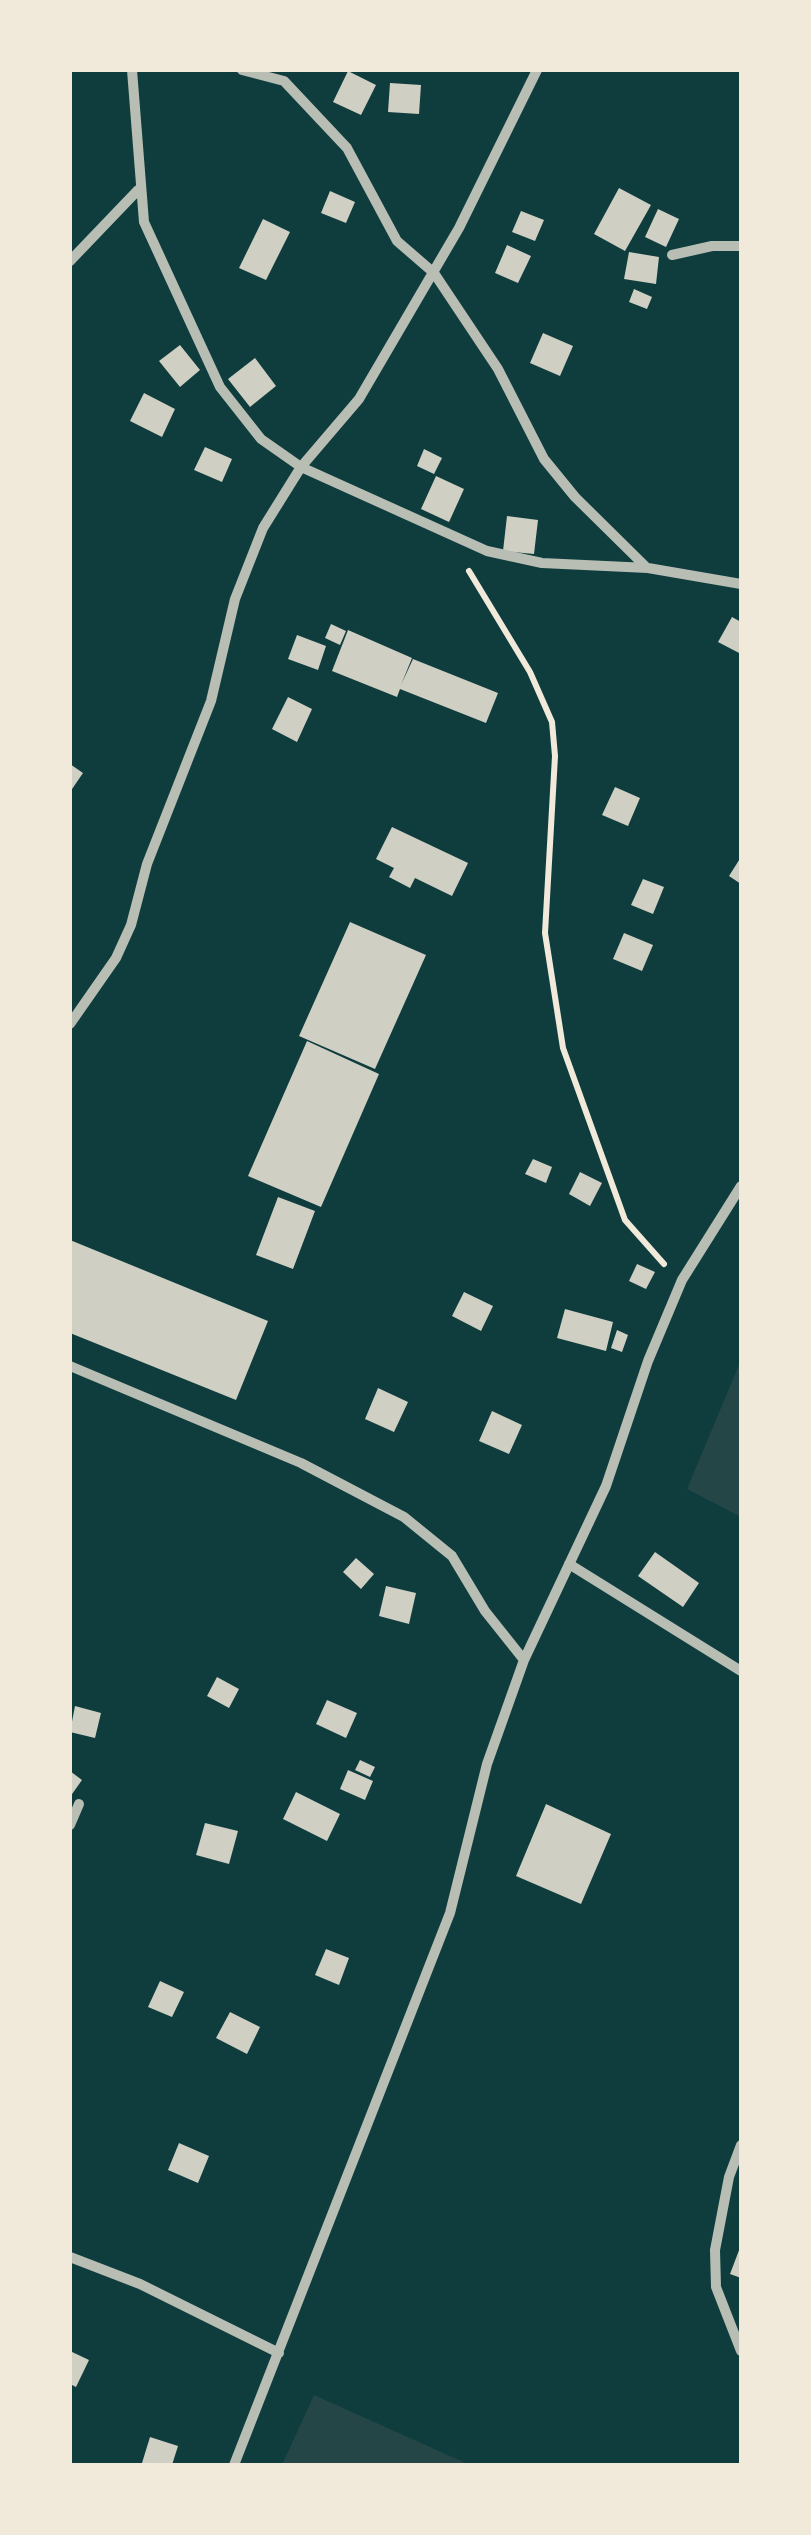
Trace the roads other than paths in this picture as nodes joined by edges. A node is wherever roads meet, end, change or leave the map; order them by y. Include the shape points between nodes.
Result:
1 (132, 70) edge
2 (242, 70) edge
3 (537, 70) edge
4 (138, 190) junction
5 (741, 246) edge
6 (672, 255) dead end
7 (70, 261) edge
8 (434, 273) junction
9 (301, 467) junction
10 (648, 568) junction
11 (741, 584) edge
12 (70, 1024) edge
13 (741, 1186) edge
14 (70, 1366) edge
15 (569, 1564) junction
16 (524, 1660) junction
17 (741, 1672) edge
18 (79, 1804) dead end
19 (70, 1824) edge
20 (741, 2145) edge
21 (70, 2257) edge
22 (741, 2352) edge
23 (280, 2353) junction
24 (234, 2465) edge

1 - 4 street
2 - 8 street via 284,82 310,106 347,148 398,241
3 - 8 street
4 - 7 street
4 - 9 street via 144,222 220,388 260,438
5 - 6 street
8 - 9 street via 358,399
8 - 10 street via 498,370 544,459
9 - 10 street via 487,551 542,563
9 - 12 street via 262,528 235,599 211,701 147,864 131,925
10 - 11 street
13 - 15 street via 682,1280 606,1486
14 - 16 street via 300,1462 404,1517 452,1556
15 - 16 street
15 - 17 street
16 - 23 street via 482,1782 450,1913
18 - 19 street
20 - 22 street via 715,2250 716,2287
21 - 23 street
23 - 24 street

